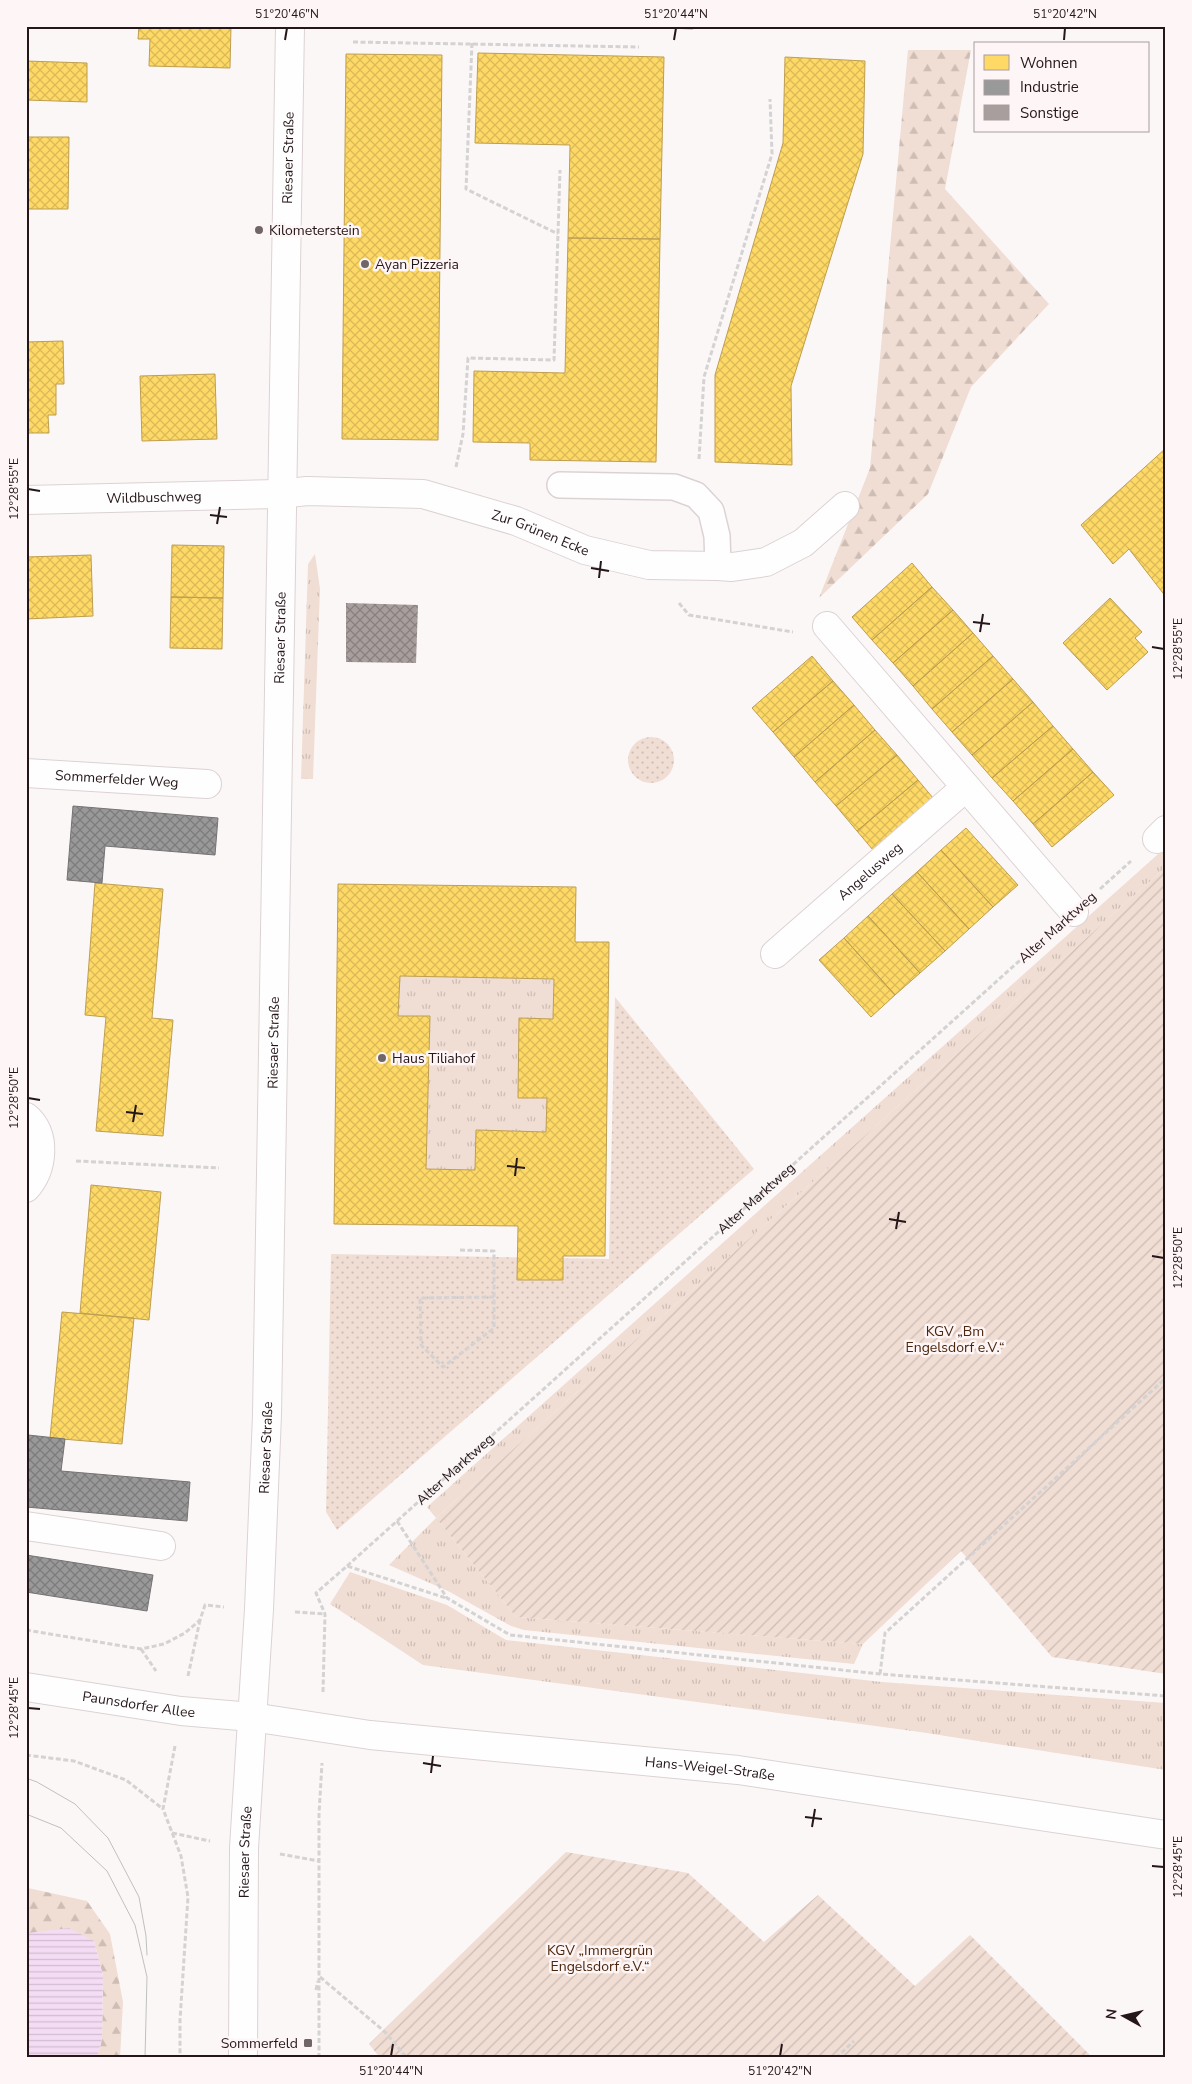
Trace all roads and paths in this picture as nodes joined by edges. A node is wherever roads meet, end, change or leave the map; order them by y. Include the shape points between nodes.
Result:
1 (290, 26) edge
2 (353, 42) dead end
3 (472, 43) junction
4 (639, 47) dead end
5 (770, 99) dead end
6 (560, 170) dead end
7 (558, 234) junction
8 (560, 485) dead end
9 (280, 494) junction
10 (696, 494) junction
11 (26, 500) edge
12 (450, 502) junction
13 (845, 506) dead end
14 (649, 565) junction
15 (718, 566) junction
16 (827, 626) joint
17 (26, 773) edge
18 (207, 784) dead end
19 (966, 787) junction
20 (1161, 834) edge
21 (1074, 912) junction
22 (775, 954) dead end
23 (26, 1117) edge
24 (40, 1160) junction
25 (219, 1168) dead end
26 (26, 1188) edge
27 (460, 1250) dead end
28 (494, 1297) junction
29 (1166, 1378) edge
30 (397, 1521) junction
31 (26, 1526) edge
32 (160, 1546) dead end
33 (347, 1566) junction
34 (447, 1598) junction
35 (206, 1605) dead end
36 (200, 1620) junction
37 (26, 1630) edge
38 (880, 1674) junction
39 (26, 1687) edge
40 (1166, 1696) edge
41 (181, 1712) junction
42 (252, 1718) junction
43 (323, 1729) junction
44 (26, 1755) edge
45 (163, 1809) junction
46 (1166, 1835) edge
47 (319, 1976) junction
48 (316, 1990) dead end
49 (854, 2041) dead end
50 (180, 2058) edge
51 (242, 2058) edge
52 (319, 2058) edge
53 (407, 2058) edge
54 (836, 2058) edge

1 - 9 street, Riesaer Straße
2 - 3 path
3 - 4 path
3 - 7 path via 466,189
5 - 10 path via 772,154 704,377
6 - 7 path
7 - 12 path via 554,360 468,358 463,434
8 - 10 lane via 674,486
9 - 11 street, Wildbuschweg
9 - 12 street, Zur Grünen Ecke via 308,491 423,494
9 - 42 street, Riesaer Straße via 267,1415
10 - 15 lane via 711,511 717,536
12 - 14 street, Zur Grünen Ecke via 516,521 585,550
13 - 15 street, Zur Grünen Ecke via 803,543 766,562
14 - 15 street, Zur Grünen Ecke
14 - 16 path via 689,614 808,634
16 - 19 street
17 - 18 street, Sommerfelder Weg
19 - 21 street
19 - 22 street, Angelusweg
20 - 21 path, Alter Marktweg
21 - 30 path, Alter Marktweg
23 - 24 street via 39,1138
24 - 25 path
24 - 26 street via 33,1180
27 - 28 path via 494,1251
28 - 28 path via 494,1328 443,1367 421,1345 420,1298
29 - 38 path via 885,1633
30 - 33 path, Alter Marktweg
30 - 34 path
31 - 32 street
33 - 34 path
33 - 43 path, Alter Marktweg via 316,1593 325,1614
34 - 38 path via 510,1635
35 - 36 path
36 - 37 path via 164,1644 141,1649
36 - 41 path
38 - 40 path
39 - 41 street, Paunsdorfer Allee
41 - 42 street, Paunsdorfer Allee
41 - 45 path
42 - 43 street, Hans-Weigel-Straße
42 - 51 street, Riesaer Straße via 244,1848
43 - 46 street, Hans-Weigel-Straße via 738,1770
43 - 47 path via 319,1814
44 - 45 path via 74,1761 126,1780
45 - 50 path via 182,1856 188,1897
47 - 48 path
47 - 52 path
47 - 53 path via 385,2032
49 - 54 path

